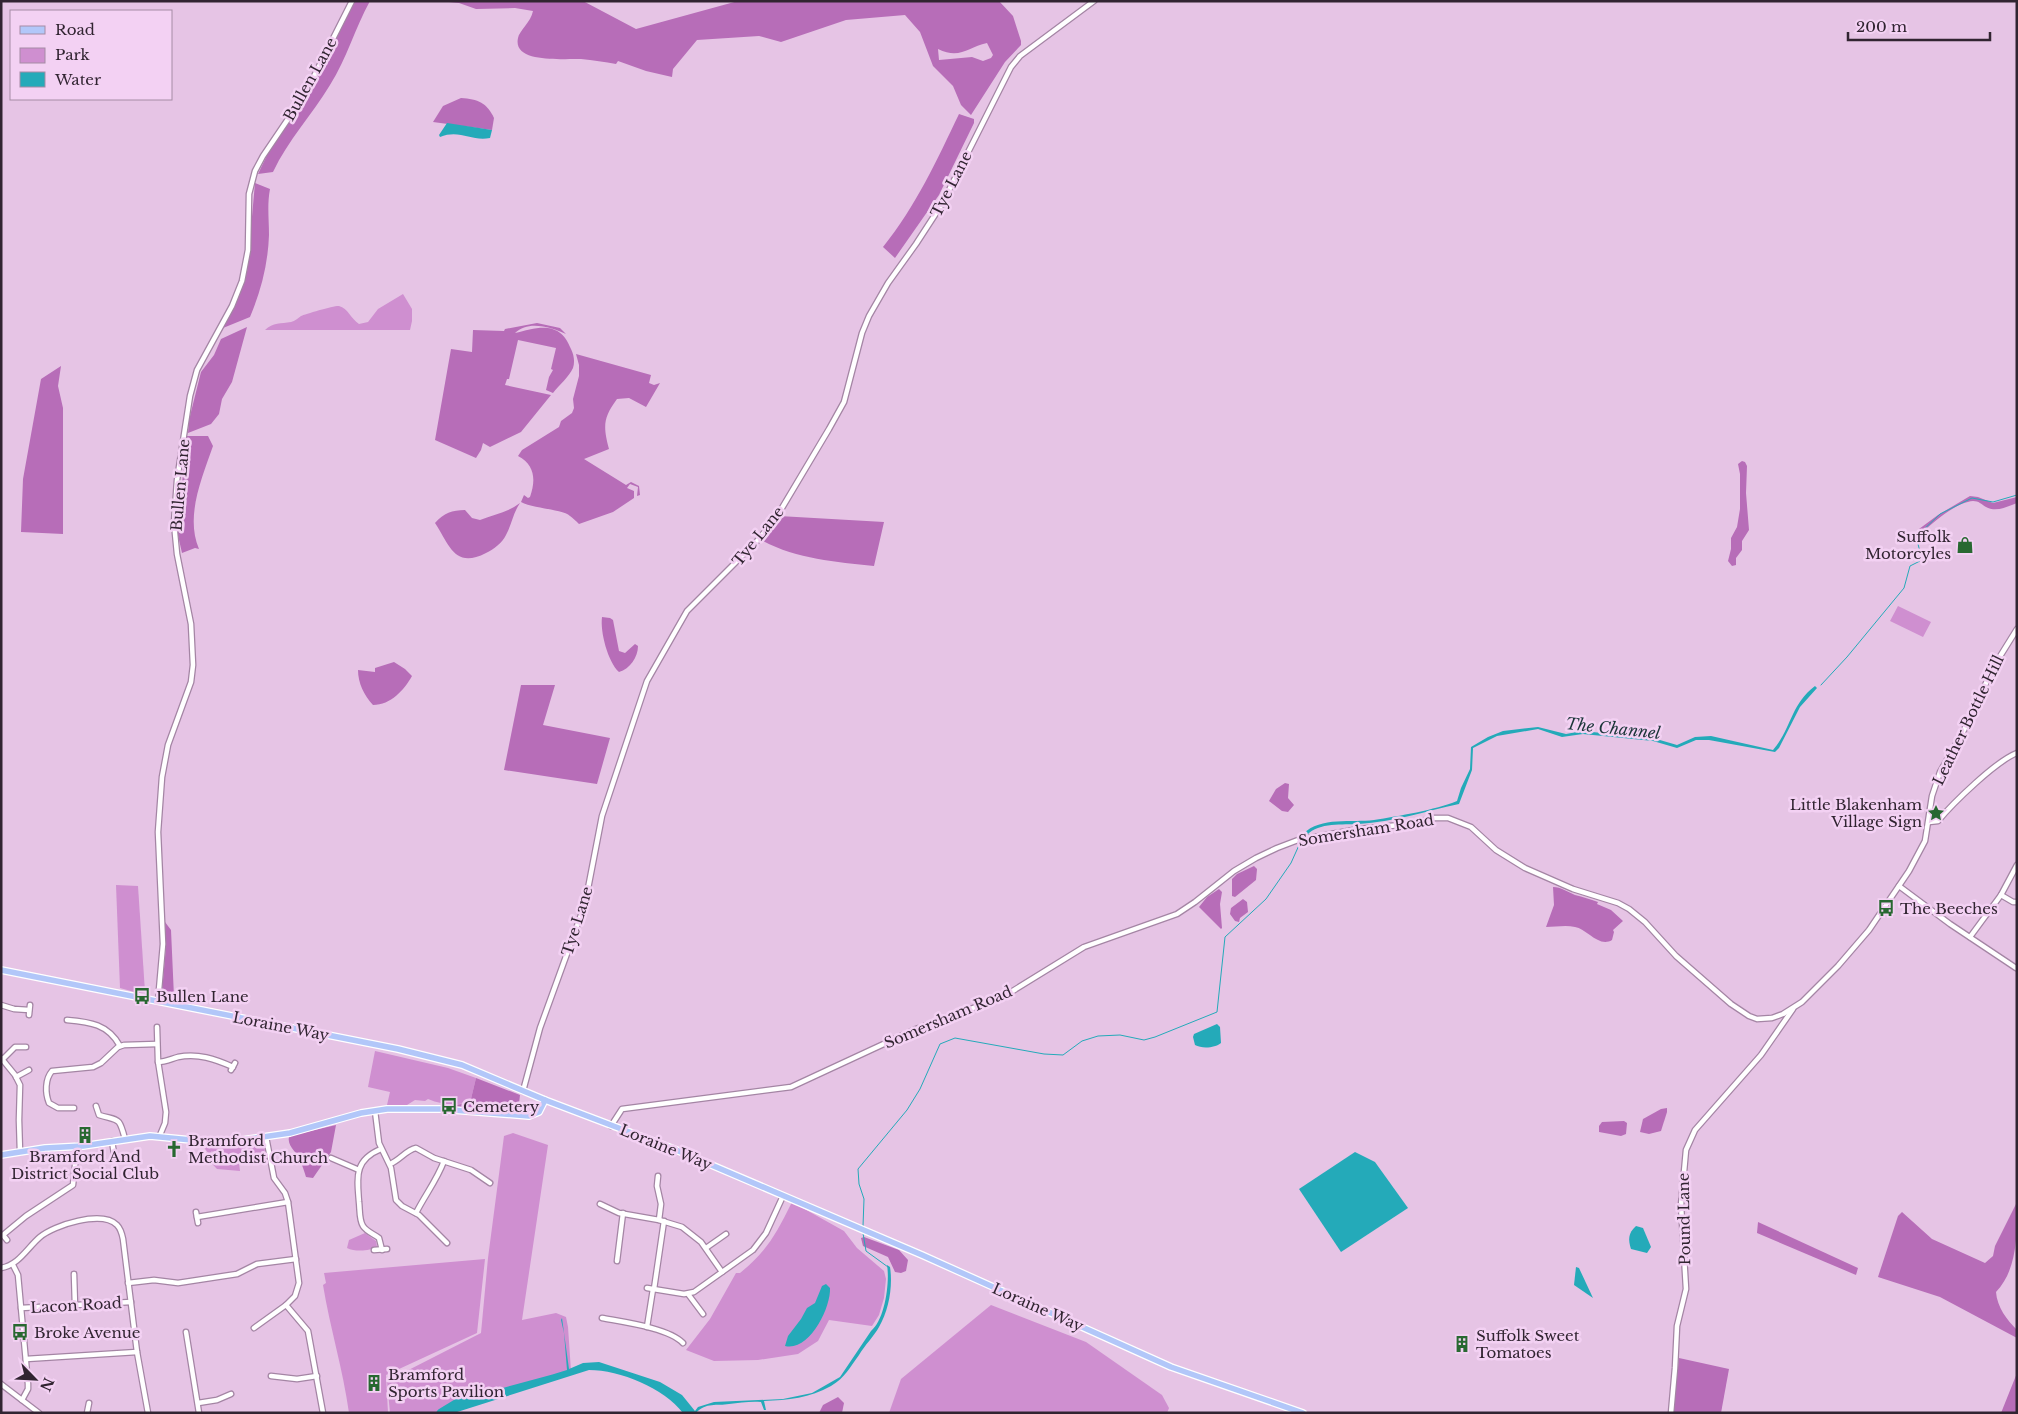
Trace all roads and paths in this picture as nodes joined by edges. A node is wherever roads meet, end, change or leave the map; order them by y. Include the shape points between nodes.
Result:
1 (352, 1) edge
2 (1094, 1) edge
3 (2017, 629) edge
4 (2017, 753) edge
5 (1929, 822) junction
6 (2017, 865) edge
7 (1899, 886) junction
8 (2001, 895) junction
9 (2017, 902) edge
10 (1970, 937) junction
11 (2016, 968) edge
12 (1, 970) edge
13 (158, 1001) junction
14 (1, 1005) edge
15 (1793, 1008) junction
16 (29, 1010) dead end
17 (1772, 1018) junction
18 (67, 1020) dead end
19 (157, 1027) dead end
20 (1780, 1028) junction
21 (157, 1044) junction
22 (120, 1046) junction
23 (26, 1047) dead end
24 (2, 1058) edge
25 (158, 1062) junction
26 (233, 1067) dead end
27 (29, 1070) dead end
28 (16, 1077) junction
29 (523, 1091) junction
30 (545, 1100) junction
31 (96, 1106) dead end
32 (74, 1108) dead end
33 (110, 1109) dead end
34 (375, 1111) junction
35 (110, 1117) junction
36 (611, 1126) junction
37 (160, 1136) junction
38 (266, 1137) junction
39 (125, 1139) junction
40 (112, 1141) junction
41 (77, 1146) junction
42 (381, 1150) junction
43 (20, 1152) junction
44 (1, 1155) edge
45 (331, 1158) dead end
46 (115, 1160) dead end
47 (444, 1161) junction
48 (390, 1164) junction
49 (359, 1170) junction
50 (658, 1176) dead end
51 (490, 1183) dead end
52 (783, 1196) junction
53 (288, 1202) junction
54 (600, 1204) dead end
55 (416, 1213) junction
56 (623, 1213) junction
57 (661, 1220) junction
58 (198, 1223) dead end
59 (726, 1234) dead end
60 (7, 1240) dead end
61 (447, 1243) dead end
62 (706, 1248) junction
63 (374, 1250) dead end
64 (296, 1259) junction
65 (617, 1261) dead end
66 (13, 1265) junction
67 (1, 1268) edge
68 (722, 1272) junction
69 (74, 1274) dead end
70 (128, 1283) junction
71 (647, 1288) dead end
72 (654, 1289) junction
73 (688, 1294) junction
74 (131, 1302) junction
75 (286, 1305) junction
76 (75, 1306) junction
77 (21, 1308) junction
78 (703, 1314) dead end
79 (602, 1318) dead end
80 (671, 1326) dead end
81 (647, 1327) junction
82 (254, 1328) dead end
83 (186, 1332) dead end
84 (668, 1333) junction
85 (683, 1343) dead end
86 (137, 1352) junction
87 (26, 1359) junction
88 (271, 1376) dead end
89 (317, 1376) junction
90 (1, 1384) edge
91 (232, 1394) dead end
92 (22, 1400) junction
93 (89, 1403) dead end
94 (198, 1403) junction
95 (39, 1413) edge
96 (87, 1413) edge
97 (148, 1413) edge
98 (199, 1413) edge
99 (323, 1413) edge
100 (1303, 1413) edge
101 (1671, 1413) edge

1 - 13 street, Bullen Lane via 305,94 255,171 249,194 248,250 242,281 197,370 190,396 178,471 174,523 192,629 193,665 191,682 168,745 162,777 158,832 163,944
2 - 29 street, Tye Lane via 1020,56 1011,67 942,204 869,316 844,402 829,430 776,518 688,611 647,681 602,816 585,904 540,1028
3 - 5 street, Leather Bottle Hill via 1994,666 1940,772 1932,796
4 - 5 street via 2006,757 1938,821
5 - 7 street, Leather Bottle Hill via 1923,847
6 - 8 street
7 - 10 street
7 - 15 street, Leather Bottle Hill via 1855,947
8 - 9 street
8 - 10 street
10 - 11 street
12 - 13 main road, Loraine Way
13 - 29 main road, Loraine Way via 398,1049 462,1065
14 - 16 street
15 - 17 street
15 - 20 street, Pound Lane
17 - 20 street
17 - 36 street, Somersham Road via 1757,1019 1731,1004 1629,909 1525,868 1496,850 1470,827 1448,818 1434,818 1298,840 1256,858 1177,914 1084,947 1003,997 916,1029 791,1087 622,1110
18 - 22 street via 101,1026
19 - 21 street
20 - 101 street, Pound Lane via 1762,1056 1701,1122 1686,1150 1681,1206 1686,1289 1677,1326
21 - 22 street
21 - 25 street
22 - 32 street via 102,1063 92,1067 50,1072 47,1080 49,1103 58,1108
23 - 24 street via 15,1047
24 - 28 street
25 - 26 street via 178,1057 202,1057
25 - 37 street via 166,1112
27 - 28 street
28 - 43 street via 20,1092
29 - 30 main road, Loraine Way
30 - 34 main road via 539,1112 525,1116 440,1109
30 - 36 main road, Loraine Way
31 - 35 street via 99,1115
33 - 35 street
34 - 38 main road via 302,1131
34 - 42 street
35 - 39 street via 120,1124
36 - 52 main road, Loraine Way
37 - 38 main road via 224,1142
37 - 39 main road
38 - 53 street via 274,1178
39 - 40 main road
40 - 41 main road
40 - 46 street
41 - 43 main road
41 - 60 street via 73,1185 3,1235
42 - 48 street
42 - 49 street via 366,1158
43 - 44 main road
45 - 49 street
47 - 48 street via 415,1148
47 - 51 street via 472,1170
47 - 55 street
48 - 55 street via 396,1200
49 - 63 street via 362,1222 379,1238 384,1250
50 - 57 street
52 - 68 street via 760,1243
52 - 100 main road, Loraine Way via 1171,1367
53 - 58 street via 196,1214
53 - 64 street
54 - 56 street
55 - 61 street
56 - 57 street
56 - 65 street
57 - 62 street via 690,1232
57 - 72 street
59 - 62 street
62 - 68 street
64 - 70 street via 257,1264 237,1274 178,1283 154,1280
64 - 75 street via 298,1285 295,1296
66 - 67 street
66 - 70 street via 51,1230 100,1218 116,1224 124,1239
66 - 77 street via 18,1275
68 - 73 street
69 - 76 street
70 - 74 street
71 - 72 street
72 - 73 street
72 - 81 street
73 - 78 street
74 - 76 street, Lacon Road
74 - 86 street
75 - 82 street
75 - 89 street via 308,1331
76 - 77 street, Lacon Road
77 - 87 street
79 - 81 street
80 - 84 street
81 - 84 street
83 - 94 street
84 - 85 street
86 - 87 street
86 - 97 street
87 - 92 street via 28,1389
88 - 89 street via 297,1379
89 - 99 street
90 - 92 street
91 - 94 street
92 - 95 street
93 - 96 street
94 - 98 street

